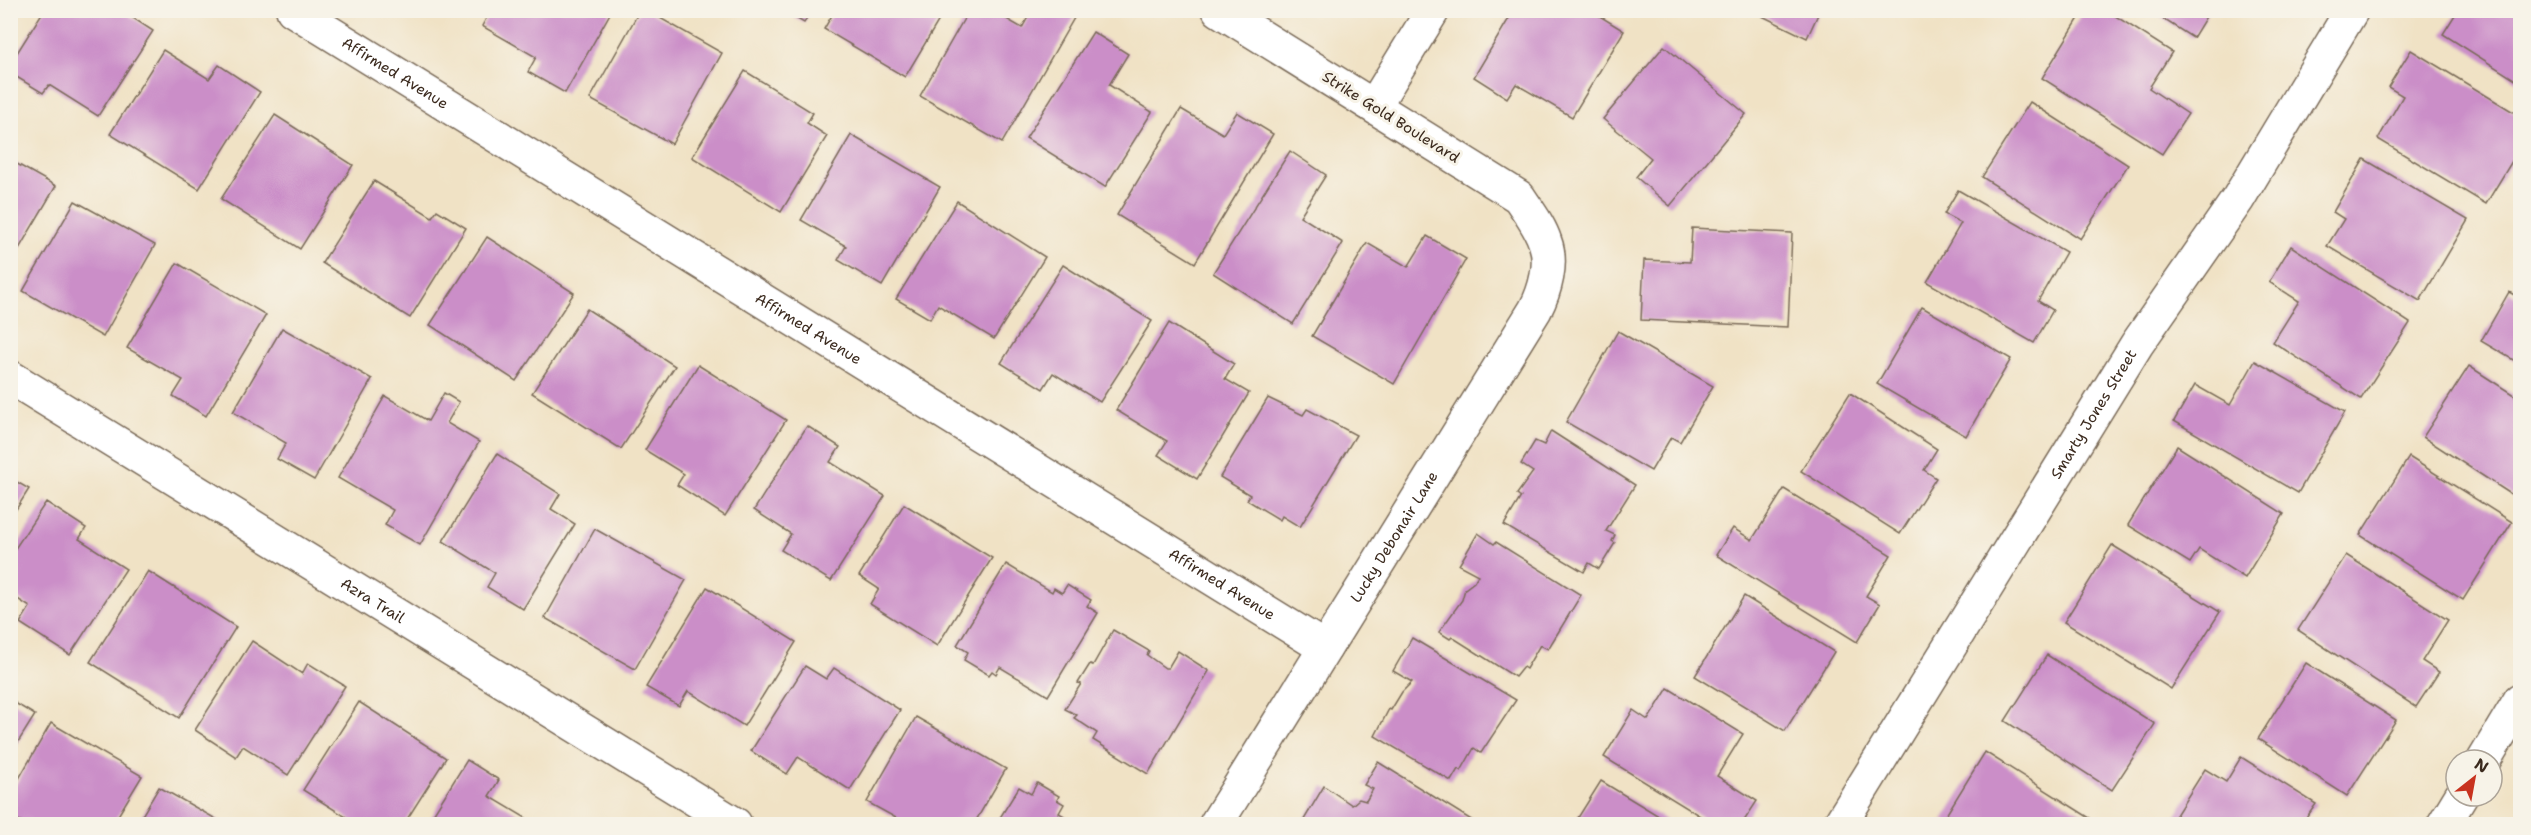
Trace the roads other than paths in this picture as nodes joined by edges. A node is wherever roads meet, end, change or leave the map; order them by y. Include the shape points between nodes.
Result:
1 (293, 10) edge
2 (1219, 10) edge
3 (1433, 10) edge
4 (2352, 10) edge
5 (1374, 106) junction
6 (1545, 241) joint
7 (10, 377) edge
8 (1325, 648) junction
9 (2520, 700) edge
10 (2491, 748) edge
11 (2455, 808) edge
12 (735, 825) edge
13 (1216, 825) edge
14 (1840, 825) edge
15 (2444, 825) edge

1 - 8 street, Affirmed Avenue
2 - 5 street, Strike Gold Boulevard
3 - 5 street
4 - 14 street, Smarty Jones Street via 2238,199 2137,345
5 - 6 street, Strike Gold Boulevard via 1519,197
6 - 8 street, Lucky Debonair Lane via 1546,279 1535,310
7 - 12 street, Azra Trail
8 - 13 street, Lucky Debonair Lane
9 - 10 street
11 - 15 street

